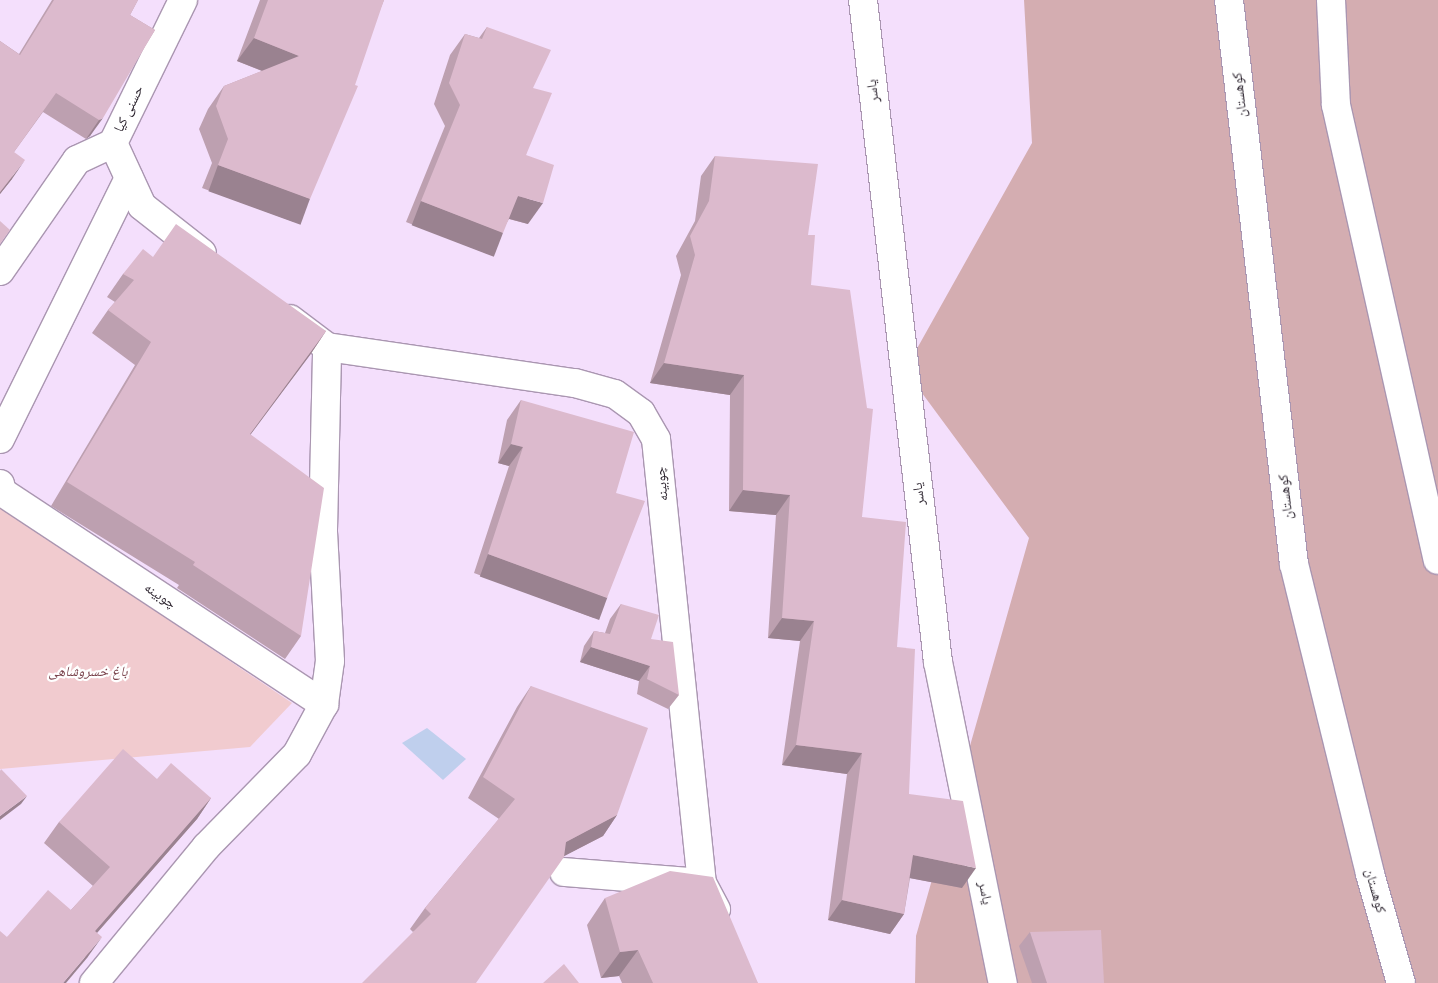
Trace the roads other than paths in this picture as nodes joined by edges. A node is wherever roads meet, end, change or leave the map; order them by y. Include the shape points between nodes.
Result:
1 (183, 0) edge
2 (863, 0) edge
3 (1229, 0) edge
4 (1331, 0) edge
5 (113, 142) junction
6 (129, 178) junction
7 (220, 266) edge
8 (0, 271) edge
9 (266, 301) edge
10 (327, 347) junction
11 (0, 439) edge
12 (0, 484) edge
13 (1438, 560) edge
14 (324, 704) junction
15 (564, 872) edge
16 (702, 883) junction
17 (729, 933) edge
18 (94, 983) edge
19 (1003, 983) edge
20 (1401, 983) edge

1 - 5 street, حسنی کیا
2 - 19 street, یاسر via 938,662
3 - 20 street, کوهستان via 1294,564 1370,874
4 - 13 street via 1336,105
5 - 6 street
5 - 8 street, حسنی کیا via 77,160
6 - 7 street via 142,206
6 - 11 street
9 - 10 street, چوبینه
10 - 14 street via 323,530 330,661
10 - 16 street, چوبینه via 575,382 615,394 641,413 656,439
12 - 14 street, چوبینه via 2,492
14 - 18 street via 297,754 206,847
15 - 16 street
16 - 17 street, چوبینه

